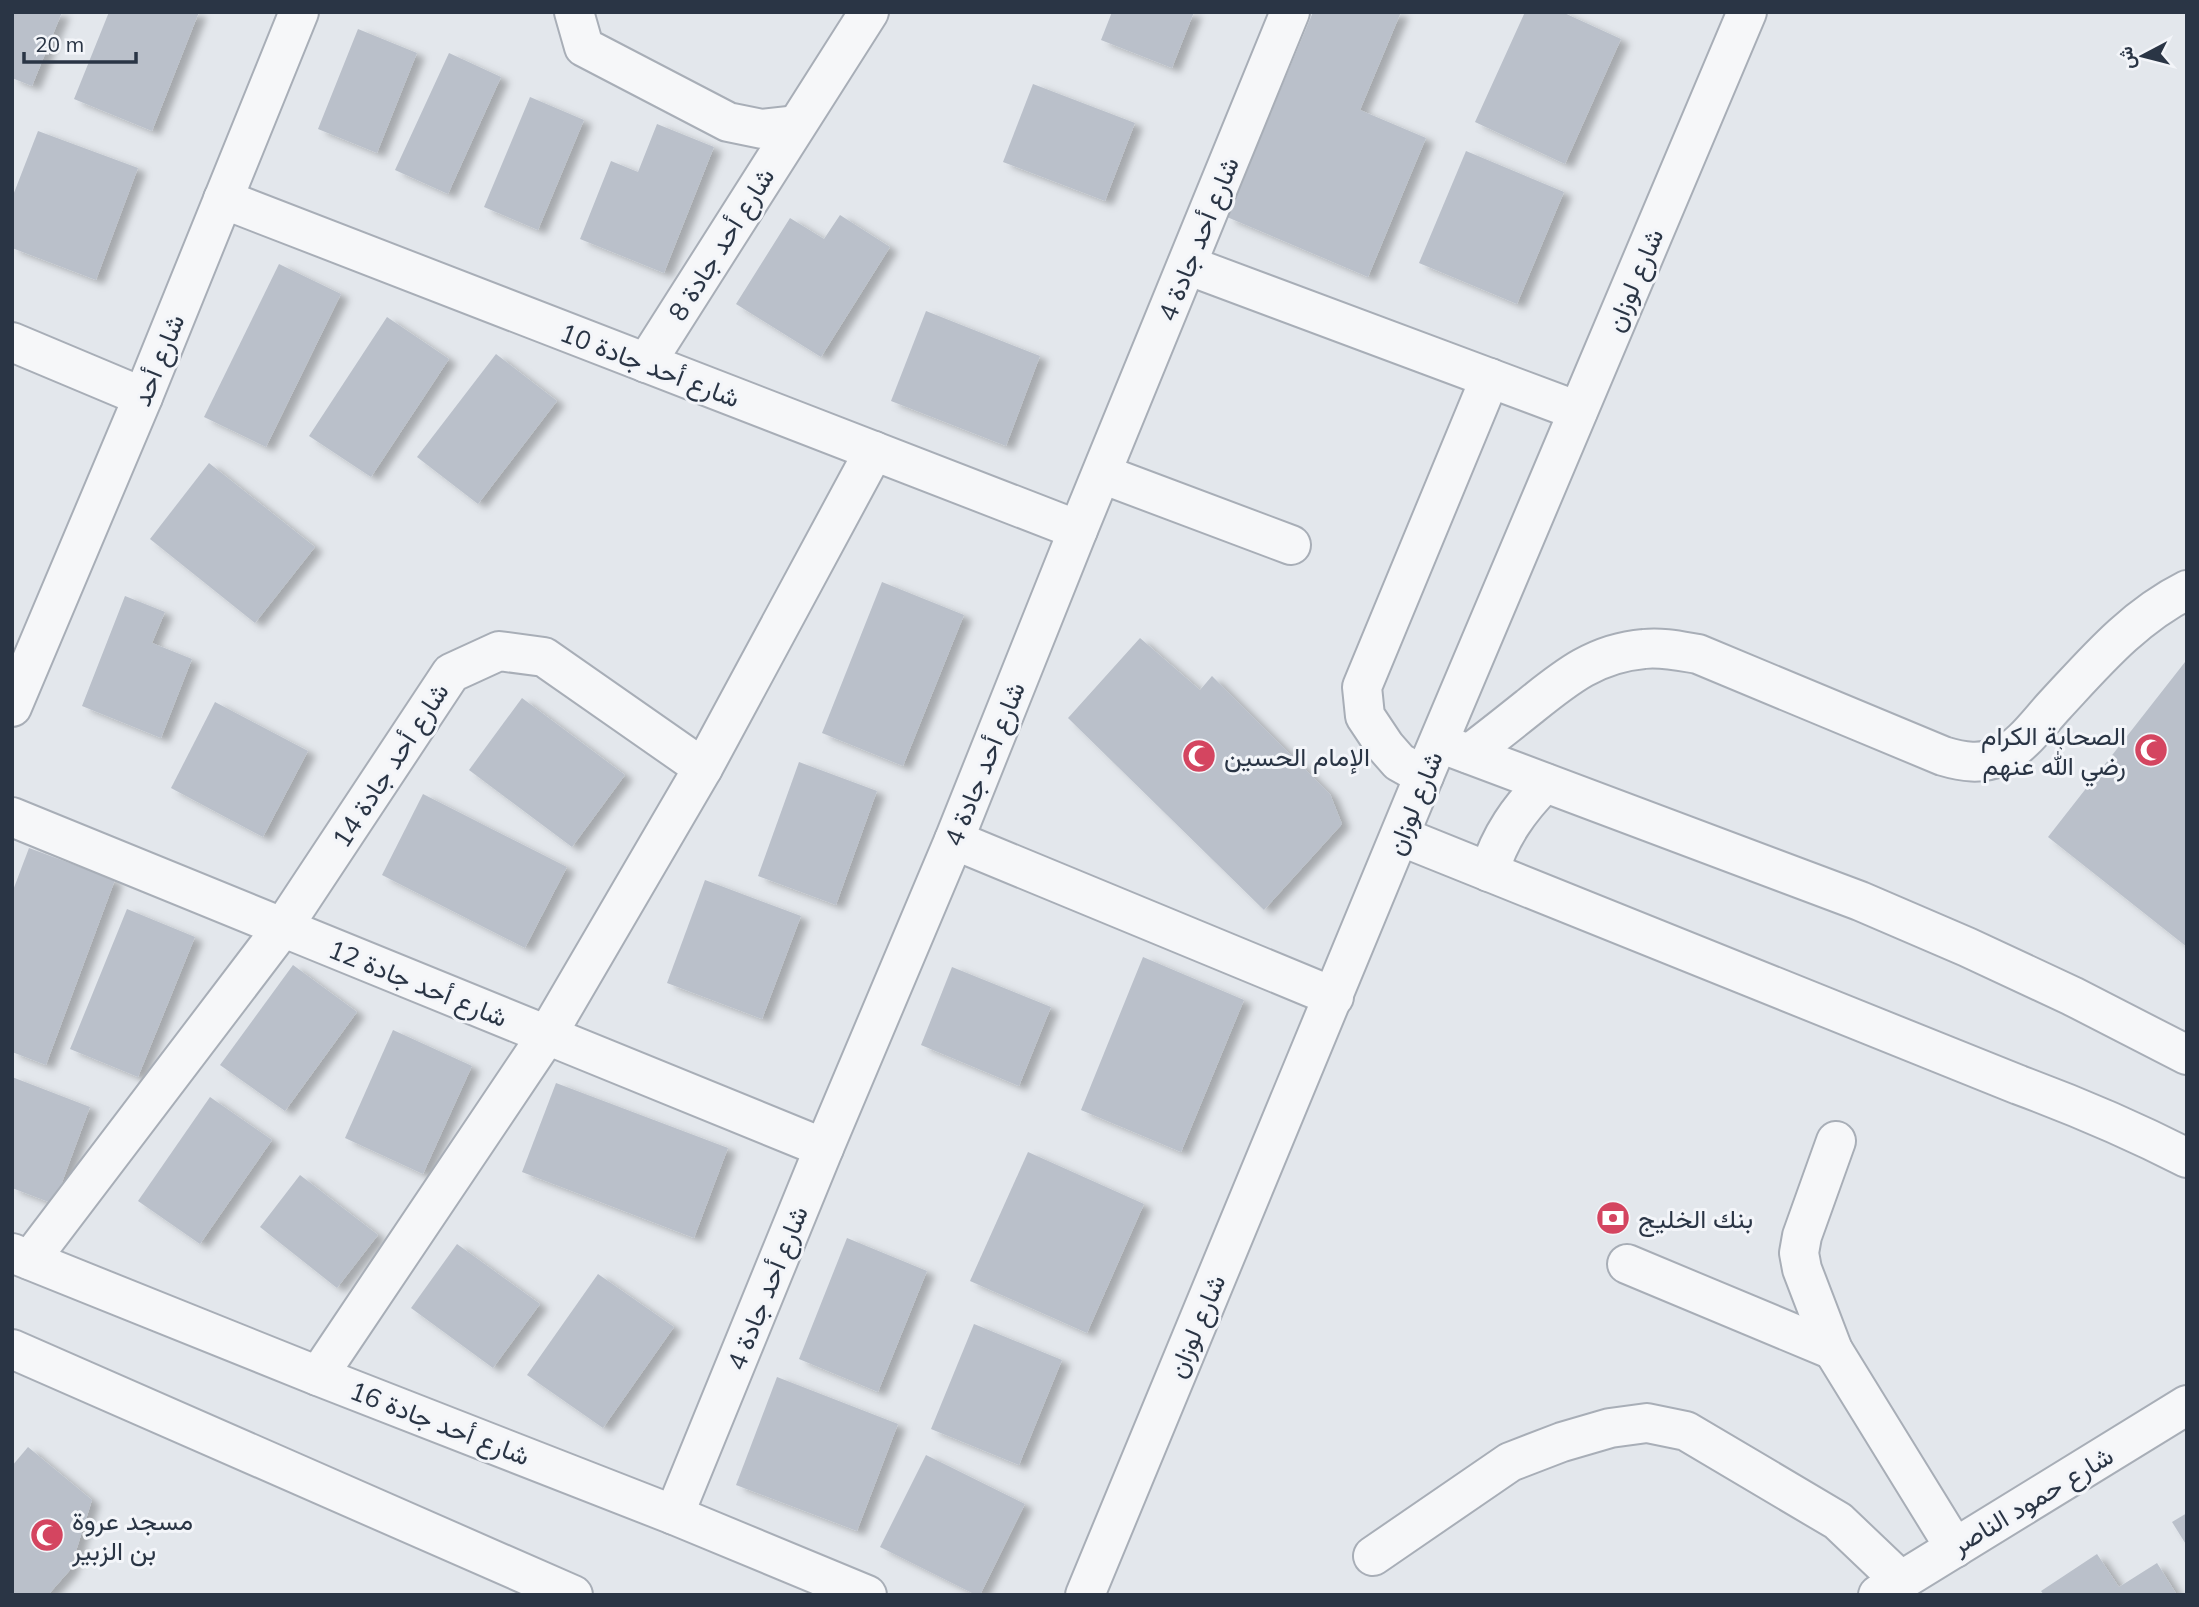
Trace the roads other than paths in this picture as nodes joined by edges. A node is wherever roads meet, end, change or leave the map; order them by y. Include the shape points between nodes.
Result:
1 (299, 12) edge
2 (574, 12) edge
3 (869, 12) edge
4 (1290, 12) edge
5 (1747, 12) edge
6 (796, 125) junction
7 (222, 199) junction
8 (1187, 265) junction
9 (12, 342) edge
10 (646, 363) junction
11 (1490, 378) junction
12 (143, 397) junction
13 (1578, 411) junction
14 (874, 451) junction
15 (1101, 474) junction
16 (1078, 530) junction
17 (1291, 545) dead end
18 (2187, 590) edge
19 (12, 707) edge
20 (1444, 758) junction
21 (704, 768) junction
22 (1545, 783) junction
23 (12, 817) edge
24 (1400, 836) junction
25 (954, 840) junction
26 (1489, 872) junction
27 (283, 927) junction
28 (1334, 997) junction
29 (547, 1035) junction
30 (2187, 1055) edge
31 (1836, 1141) dead end
32 (824, 1149) junction
33 (2187, 1158) edge
34 (21, 1256) edge
35 (1627, 1264) dead end
36 (12, 1349) edge
37 (1833, 1350) junction
38 (318, 1376) junction
39 (2187, 1405) edge
40 (674, 1515) junction
41 (1955, 1548) junction
42 (1373, 1556) dead end
43 (1889, 1588) edge
44 (573, 1595) edge
45 (867, 1595) edge
46 (1085, 1595) edge

1 - 7 street, شارع أحد
2 - 6 street, شارع أحد جادة 8 via 584,47 716,116 762,129
3 - 6 street, شارع أحد جادة 8
4 - 8 street, شارع أحد جادة 4
5 - 13 street, شارع لوزان
6 - 10 street, شارع أحد جادة 8
7 - 10 street, شارع أحد جادة 10
7 - 12 street, شارع أحد
8 - 11 street
8 - 15 street, شارع أحد جادة 4
9 - 12 street
10 - 14 street, شارع أحد جادة 10
11 - 13 street
11 - 20 street via 1362,687 1365,716 1399,762
12 - 19 street, شارع أحد
13 - 20 street, شارع لوزان
14 - 16 street, شارع أحد جادة 10
14 - 21 street
15 - 16 street, شارع أحد جادة 4
15 - 17 street
16 - 25 street, شارع أحد جادة 4
18 - 20 street via 2125,632 2023,739 1991,760 1959,761 1943,756 1698,654 1671,649 1606,657 1570,674
20 - 22 street
20 - 24 street, شارع لوزان
21 - 27 street, شارع أحد جادة 14 via 544,656 499,650 451,673
21 - 29 street
22 - 26 street via 1506,829
22 - 30 street via 1860,901 2072,996
23 - 27 street, شارع أحد جادة 12
24 - 26 street
24 - 28 street, شارع لوزان
25 - 28 street
25 - 32 street, شارع أحد جادة 4
26 - 33 street via 2080,1107
27 - 29 street, شارع أحد جادة 12
27 - 34 street, شارع أحد جادة 14
28 - 46 street, شارع لوزان
29 - 32 street, شارع أحد جادة 12
29 - 38 street
31 - 37 street via 1799,1253
32 - 40 street, شارع أحد جادة 4
34 - 38 street, شارع أحد جادة 16
35 - 37 street
36 - 44 street
37 - 41 street
38 - 40 street, شارع أحد جادة 16
39 - 41 street, شارع حمود الناصر
40 - 45 street, شارع أحد جادة 16
41 - 43 street, شارع حمود الناصر
42 - 43 street via 1510,1462 1610,1427 1647,1423 1686,1431 1838,1521

